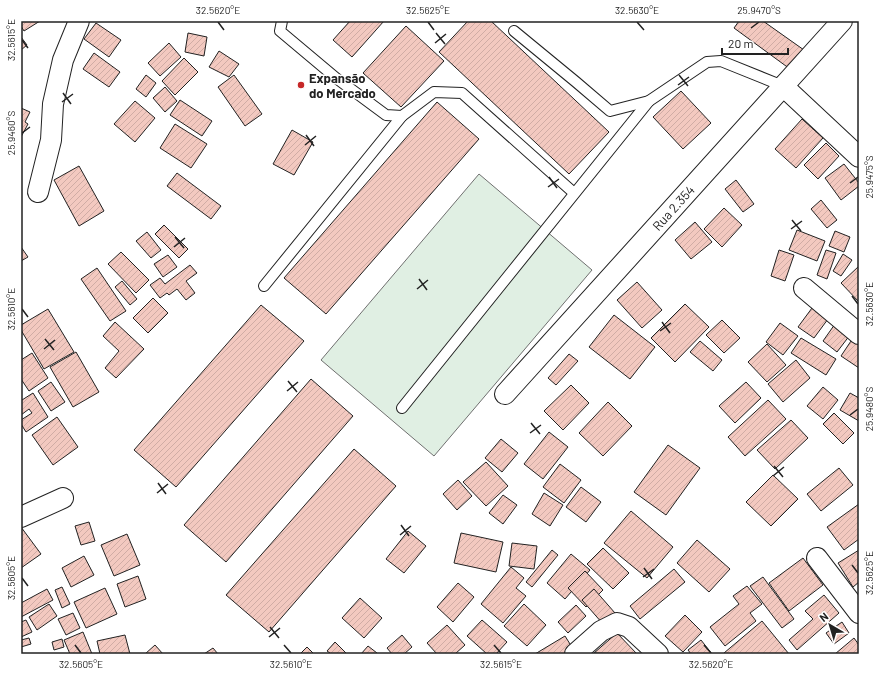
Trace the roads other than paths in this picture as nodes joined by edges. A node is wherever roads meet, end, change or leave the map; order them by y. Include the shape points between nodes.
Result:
1 (79, 21) edge
2 (282, 21) edge
3 (842, 21) edge
4 (514, 31) dead end
5 (783, 86) junction
6 (649, 101) junction
7 (402, 116) junction
8 (859, 157) edge
9 (38, 192) dead end
10 (574, 193) junction
11 (264, 286) dead end
12 (804, 288) dead end
13 (859, 334) edge
14 (504, 394) dead end
15 (402, 408) dead end
16 (63, 498) dead end
17 (21, 517) edge
18 (817, 558) dead end
19 (859, 613) edge
20 (575, 654) edge
21 (658, 654) edge

1 - 9 street via 63,60 53,104 51,140
2 - 7 lane via 280,31 336,78 386,115
3 - 5 street, Rua 2.354
4 - 6 lane via 610,111
5 - 6 lane via 721,61 707,62
5 - 8 street
5 - 14 street, Rua 2.354
6 - 10 lane
7 - 10 lane via 434,92 462,92
7 - 11 lane
10 - 15 lane
12 - 13 street
16 - 17 street
18 - 19 street
20 - 21 street via 601,631 617,623 629,627

